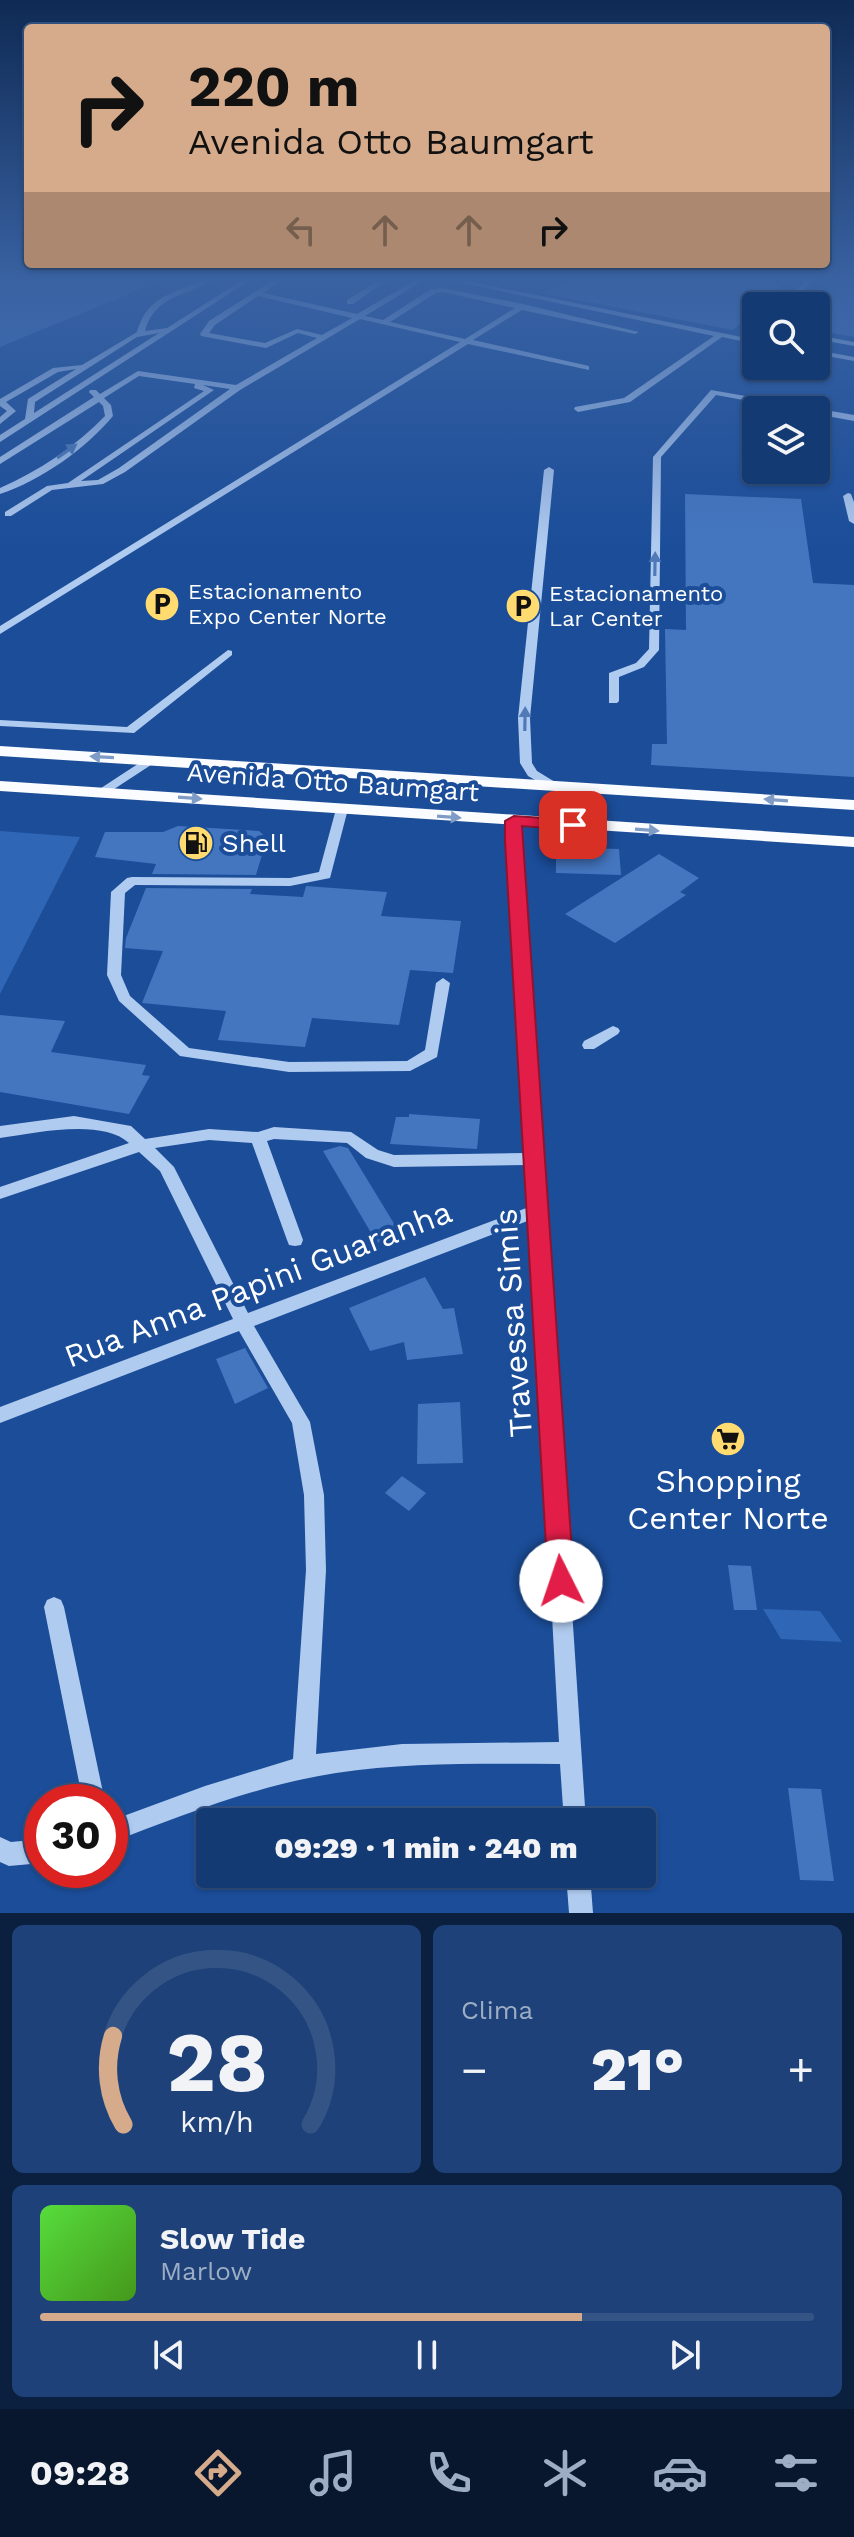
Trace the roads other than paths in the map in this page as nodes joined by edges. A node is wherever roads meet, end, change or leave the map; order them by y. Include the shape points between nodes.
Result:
1 (66, 368) edge
2 (81, 368) edge
3 (111, 368) edge
4 (270, 368) edge
5 (420, 368) edge
6 (673, 368) edge
7 (131, 375) junction
8 (86, 385) junction
9 (237, 388) junction
10 (98, 397) junction
11 (742, 397) edge
12 (0, 402) edge
13 (578, 409) dead end
14 (830, 413) edge
15 (854, 418) edge
16 (0, 421) edge
17 (29, 421) junction
18 (0, 439) edge
19 (0, 461) edge
20 (549, 470) dead end
21 (69, 485) junction
22 (0, 491) edge
23 (848, 496) dead end
24 (8, 514) dead end
25 (854, 521) edge
26 (0, 631) edge
27 (228, 653) dead end
28 (613, 701) dead end
29 (0, 723) edge
30 (0, 751) edge
31 (150, 760) junction
32 (551, 785) junction
33 (0, 786) edge
34 (101, 792) junction
35 (854, 805) edge
36 (342, 809) junction
37 (514, 821) junction
38 (854, 842) edge
39 (443, 983) dead end
40 (613, 1031) dead end
41 (589, 1045) dead end
42 (0, 1132) edge
43 (258, 1138) junction
44 (141, 1145) junction
45 (534, 1159) junction
46 (0, 1193) edge
47 (538, 1210) junction
48 (295, 1240) dead end
49 (243, 1322) junction
50 (0, 1415) edge
51 (54, 1607) dead end
52 (571, 1753) junction
53 (304, 1768) junction
54 (90, 1784) edge
55 (574, 1808) edge
56 (128, 1825) edge
57 (0, 1849) edge
58 (24, 1853) edge
59 (579, 1888) edge
60 (581, 1913) edge

1 - 12 street
2 - 17 street via 31,401
3 - 8 street
4 - 9 street
5 - 26 street
6 - 13 street via 627,400
7 - 9 street via 152,373
7 - 10 street
7 - 21 street via 209,388
8 - 10 street
8 - 17 street
9 - 21 street via 122,470 100,482
10 - 19 street
22 -> 10 street via 99,428 109,416
28 -> 11 street via 613,675 640,665 654,650 657,457 714,392
12 - 16 street via 12,411
14 - 15 street
17 - 18 street
32 -> 20 street via 526,763 524,718
21 - 24 street via 50,488
23 - 25 street
27 - 29 street via 130,731
31 -> 30 main road, Avenida Otto Baumgart
31 - 32 main road, Avenida Otto Baumgart
31 - 34 street
35 -> 32 main road, Avenida Otto Baumgart
33 - 34 main road, Avenida Otto Baumgart
34 -> 36 main road, Avenida Otto Baumgart
36 -> 37 main road, Avenida Otto Baumgart
36 - 39 street via 325,875 290,882 132,881 118,892 114,975 124,998 185,1052 289,1067 410,1066 432,1053
37 -> 38 main road, Avenida Otto Baumgart
37 - 45 street, Travessa Simis
40 - 41 street
42 - 44 street via 74,1122 125,1130
43 - 44 street via 206,1134
43 - 45 street via 274,1133 351,1138 372,1154 394,1161
43 - 48 street
44 - 46 street
44 - 49 street via 166,1167
45 - 47 street, Travessa Simis
47 - 49 street, Rua Anna Papini Guaranha
47 - 52 street, Travessa Simis
49 - 50 street, Rua Anna Papini Guaranha
49 - 53 street via 301,1422 314,1495 316,1570
51 - 54 street
52 - 53 street via 403,1755
52 - 55 street, Travessa Simis
53 - 56 street
57 - 58 street
59 - 60 street

